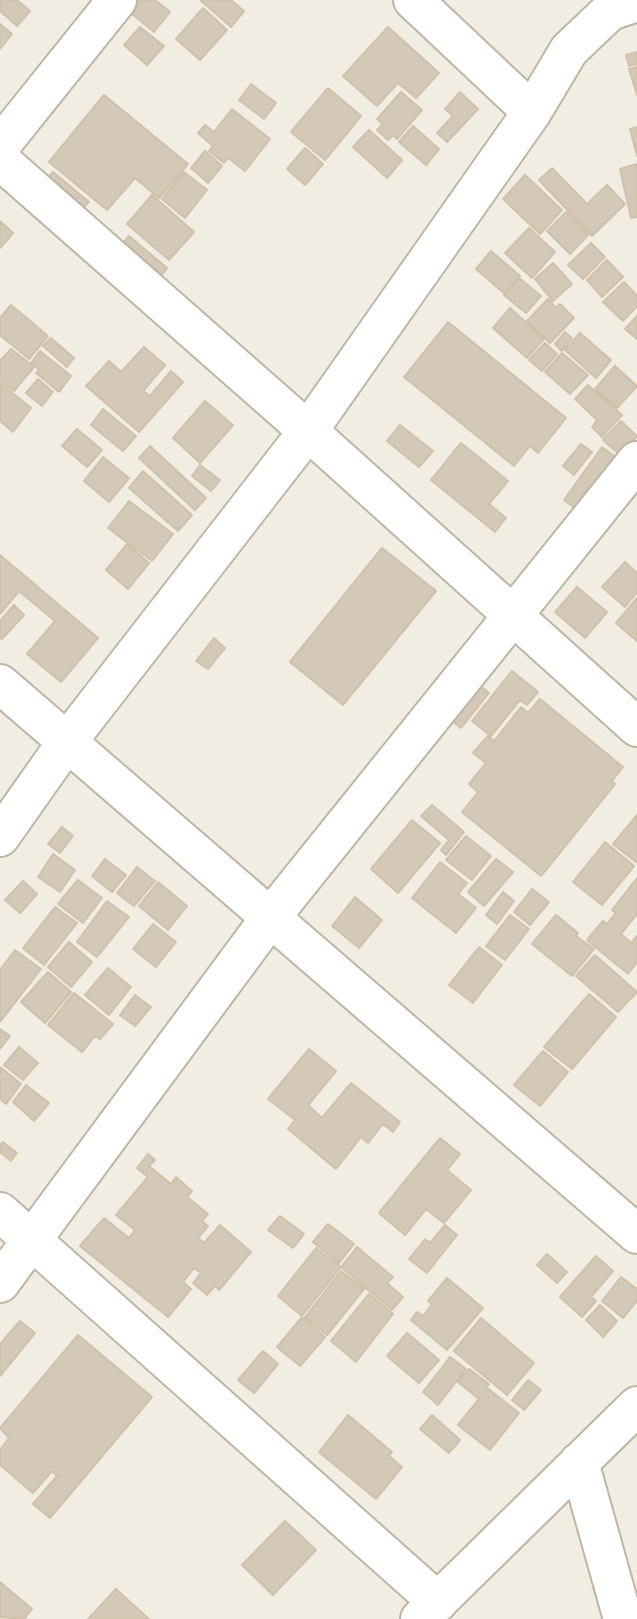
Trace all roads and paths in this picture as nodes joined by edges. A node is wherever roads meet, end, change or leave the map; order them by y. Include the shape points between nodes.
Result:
1 (117, 0) edge
2 (413, 0) edge
3 (637, 2) edge
4 (532, 112) junction
5 (0, 146) edge
6 (0, 159) edge
7 (308, 431) junction
8 (637, 461) edge
9 (512, 615) junction
10 (0, 684) edge
11 (637, 727) edge
12 (67, 743) junction
13 (0, 837) edge
14 (270, 918) junction
15 (0, 1212) edge
16 (637, 1234) edge
17 (31, 1242) junction
18 (0, 1283) edge
19 (637, 1406) edge
20 (579, 1462) junction
21 (429, 1611) edge
22 (623, 1619) edge

1 - 5 street
2 - 4 street
3 - 4 street via 610,11 569,50
4 - 7 street
6 - 7 street
7 - 9 street
7 - 12 street
8 - 9 street
9 - 11 street
9 - 14 street
10 - 12 street
12 - 13 street
12 - 14 street
14 - 16 street
14 - 17 street
15 - 17 street
17 - 18 street
17 - 21 street
19 - 20 street
20 - 21 street
20 - 22 street

